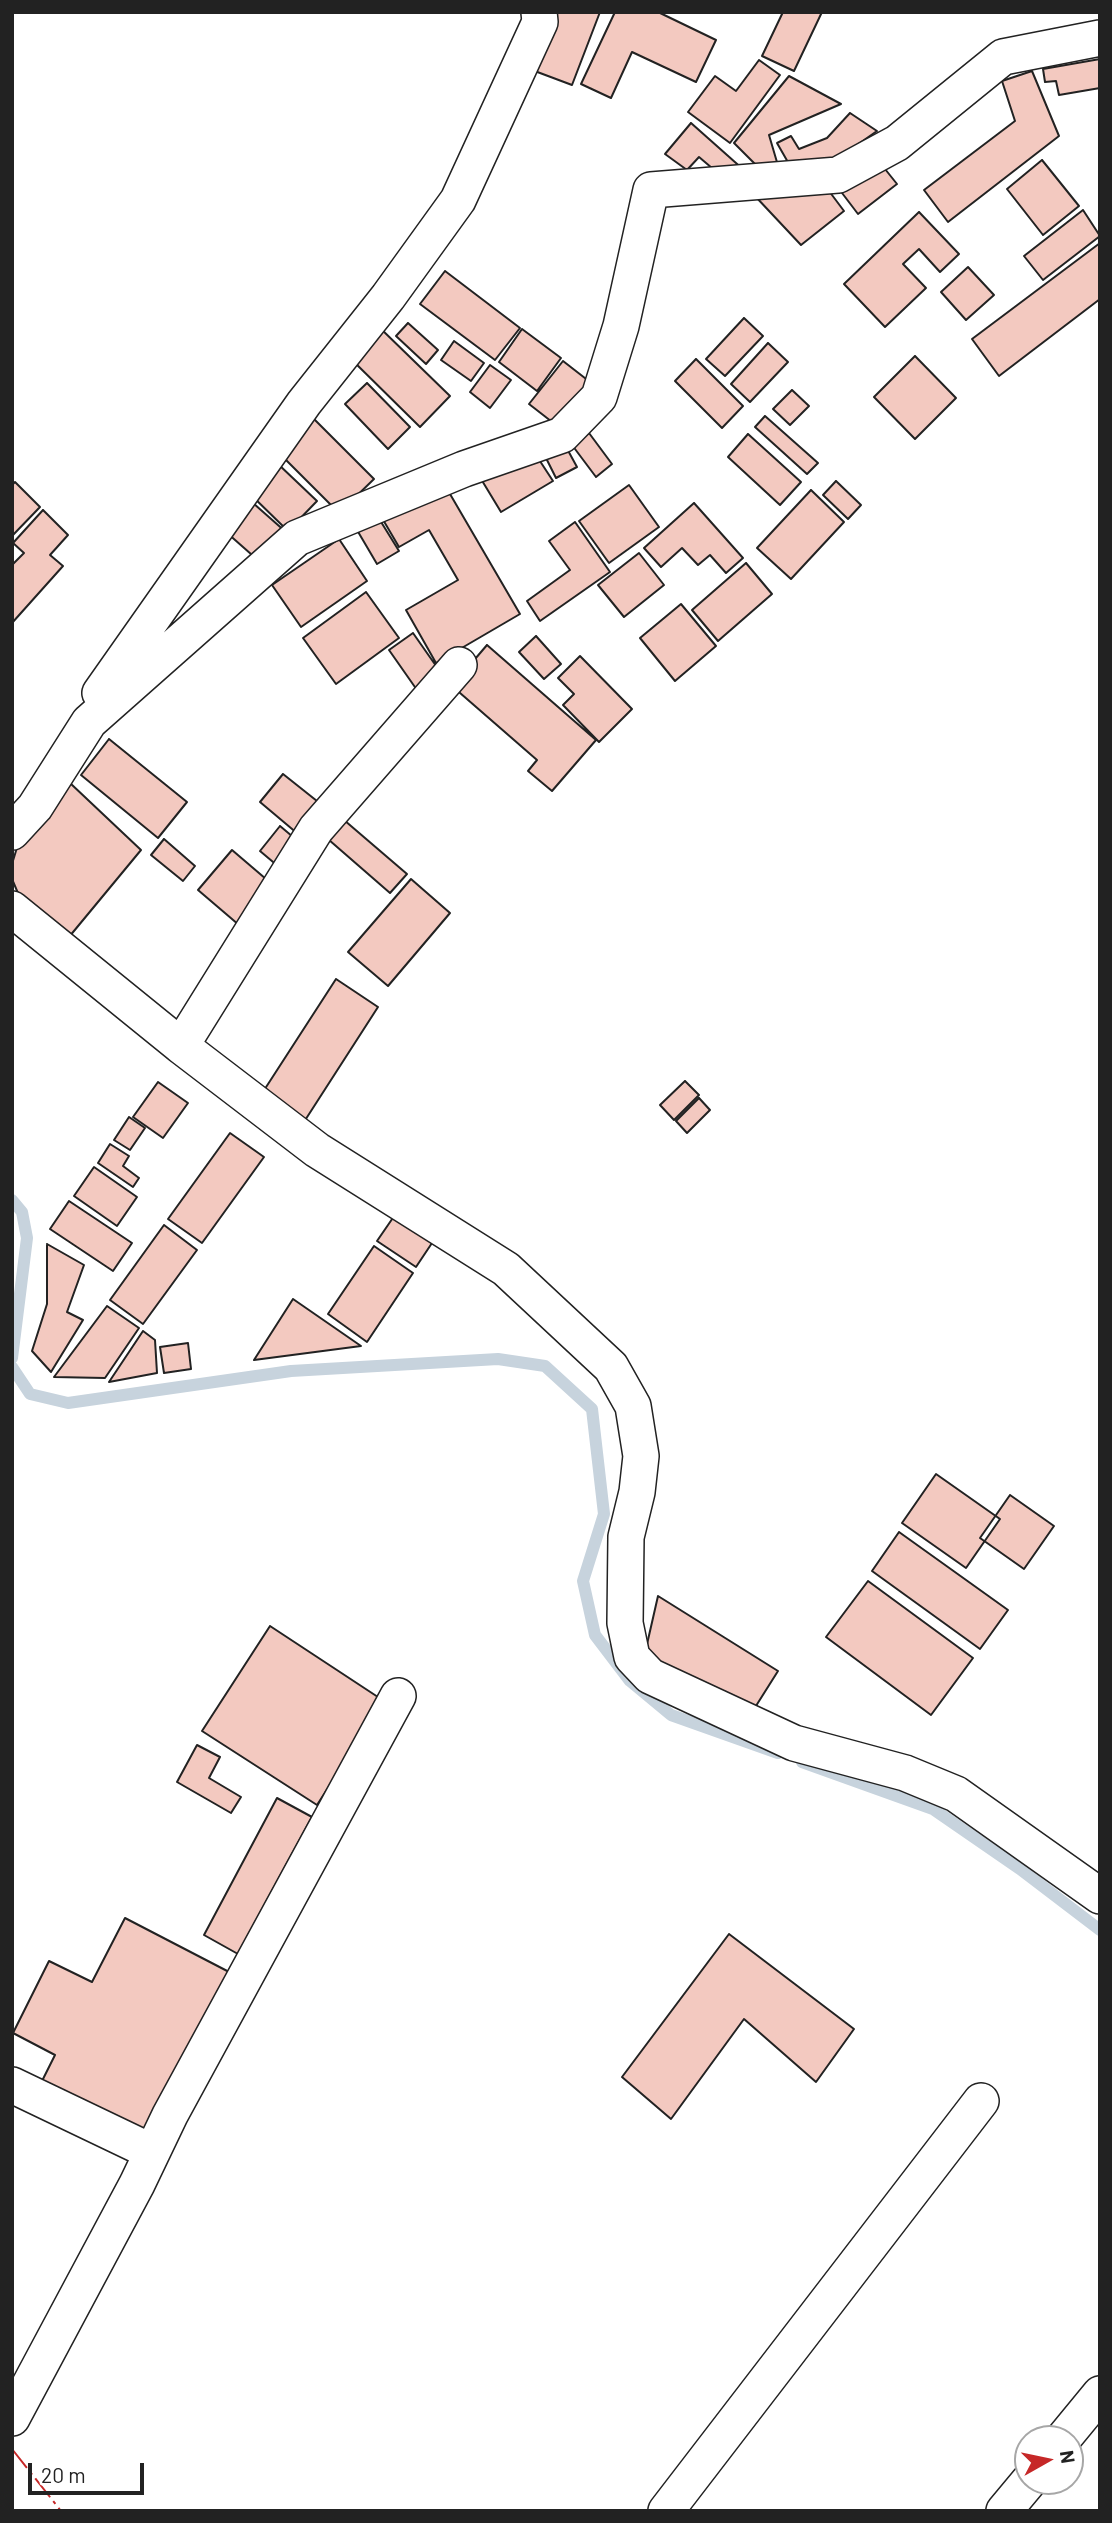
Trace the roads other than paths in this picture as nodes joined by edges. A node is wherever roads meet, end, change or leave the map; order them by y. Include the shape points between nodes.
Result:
1 (539, 12) edge
2 (1100, 38) edge
3 (459, 665) dead end
4 (89, 722) junction
5 (24, 798) edge
6 (12, 832) edge
7 (12, 909) edge
8 (181, 1046) junction
9 (398, 1696) dead end
10 (1100, 1896) edge
11 (12, 2085) edge
12 (981, 2101) dead end
13 (152, 2152) junction
14 (1100, 2393) edge
15 (12, 2418) edge
16 (1074, 2425) edge
17 (1017, 2495) edge
18 (666, 2511) edge
19 (1004, 2511) edge

1 - 4 street via 540,22 458,201 304,404 101,693
2 - 4 street via 1003,57 897,143 838,175 651,190 621,326 598,397 562,435 464,469 297,538
3 - 8 street via 316,829
4 - 5 street
5 - 6 street
7 - 8 street
8 - 10 street via 317,1150 506,1269 611,1367 633,1406 641,1456 626,1537 625,1623 632,1657 650,1676 794,1743 905,1773 956,1794
9 - 13 street
11 - 13 street
12 - 18 street
13 - 15 street
14 - 16 street
17 - 19 street

